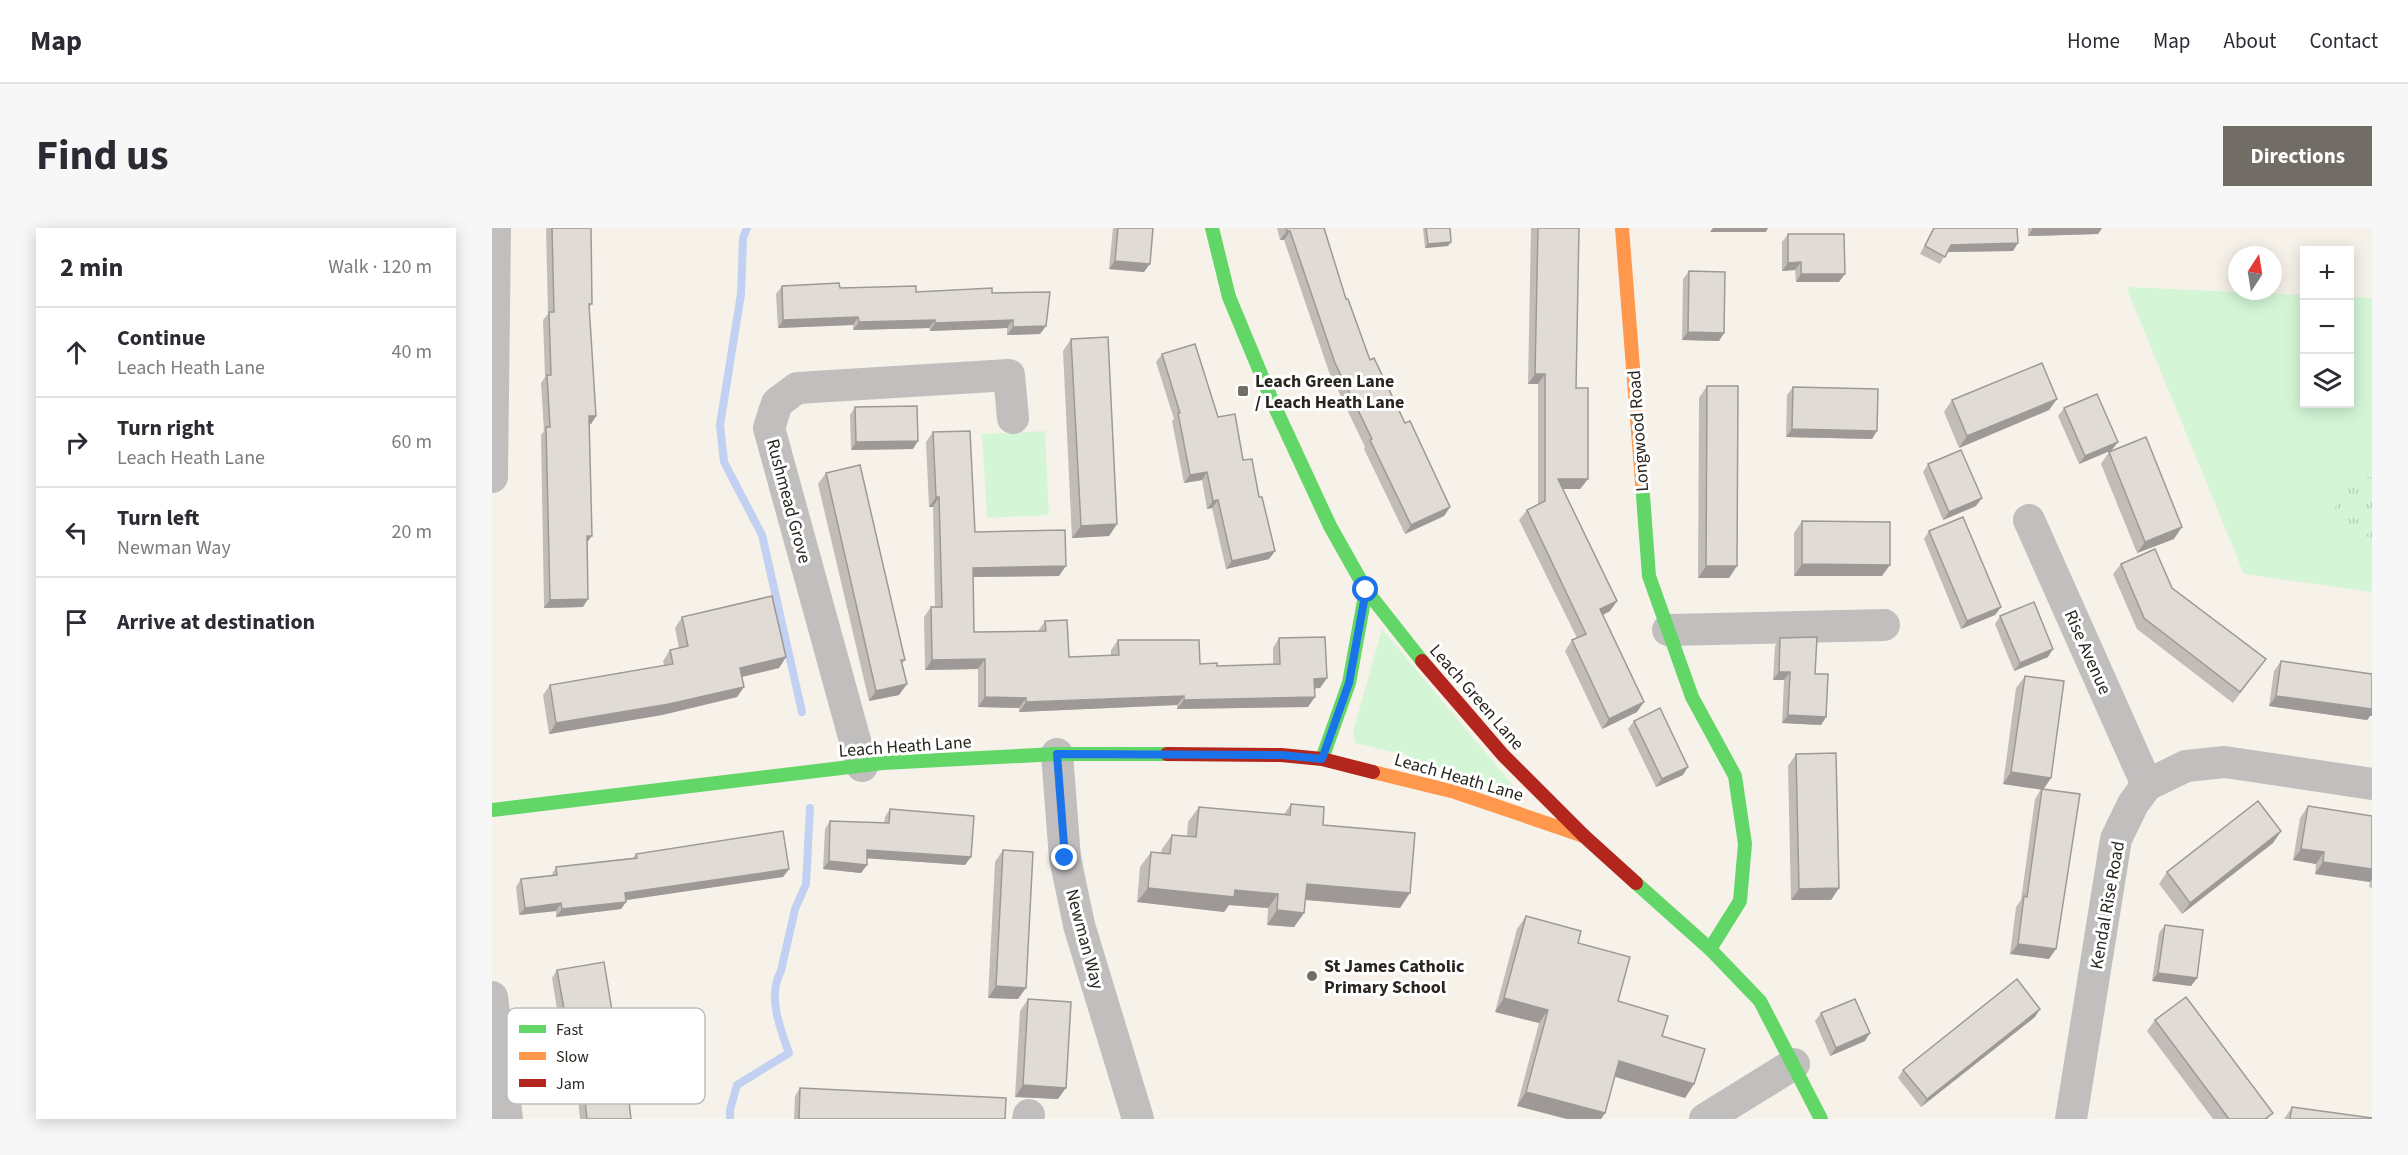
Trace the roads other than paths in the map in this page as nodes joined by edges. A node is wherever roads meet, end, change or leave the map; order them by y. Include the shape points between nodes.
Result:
1 (495, 228) edge
2 (1212, 228) edge
3 (1622, 228) edge
4 (1013, 418) dead end
5 (492, 477) edge
6 (2029, 520) dead end
7 (1366, 590) junction
8 (1884, 625) dead end
9 (1668, 630) junction
10 (1057, 754) junction
11 (1322, 759) junction
12 (862, 766) junction
13 (2372, 784) edge
14 (2147, 785) junction
15 (492, 810) edge
16 (1584, 836) junction
17 (1710, 948) junction
18 (492, 997) edge
19 (1794, 1064) junction
20 (507, 1119) edge
21 (1138, 1119) edge
22 (1705, 1119) edge
23 (1821, 1119) edge
24 (2071, 1119) edge

1 - 5 street
2 - 7 street, Leach Green Lane via 1229,297 1273,404 1330,526
3 - 9 street, Longwood Road via 1649,576
4 - 12 street, Rushmead Grove via 1009,375 797,388 777,403 769,428
6 - 14 street, Rise Avenue
7 - 11 street via 1349,683
7 - 16 street, Leach Green Lane via 1503,755
8 - 9 street
9 - 17 street, Longwood Road via 1692,697 1735,776 1745,844 1740,901
10 - 11 street, Leach Heath Lane via 1281,755
10 - 12 street, Leach Heath Lane
10 - 21 street, Newman Way via 1065,858 1078,925
11 - 16 street, Leach Heath Lane via 1455,792
12 - 15 street, Leach Heath Lane
13 - 14 street, Kendal Rise Road via 2225,762 2186,766
14 - 24 street, Kendal Rise Road via 2116,839
16 - 17 street, Leach Green Lane
17 - 19 street, Leach Green Lane via 1760,1001
18 - 20 street
19 - 22 street
19 - 23 street, Leach Green Lane

